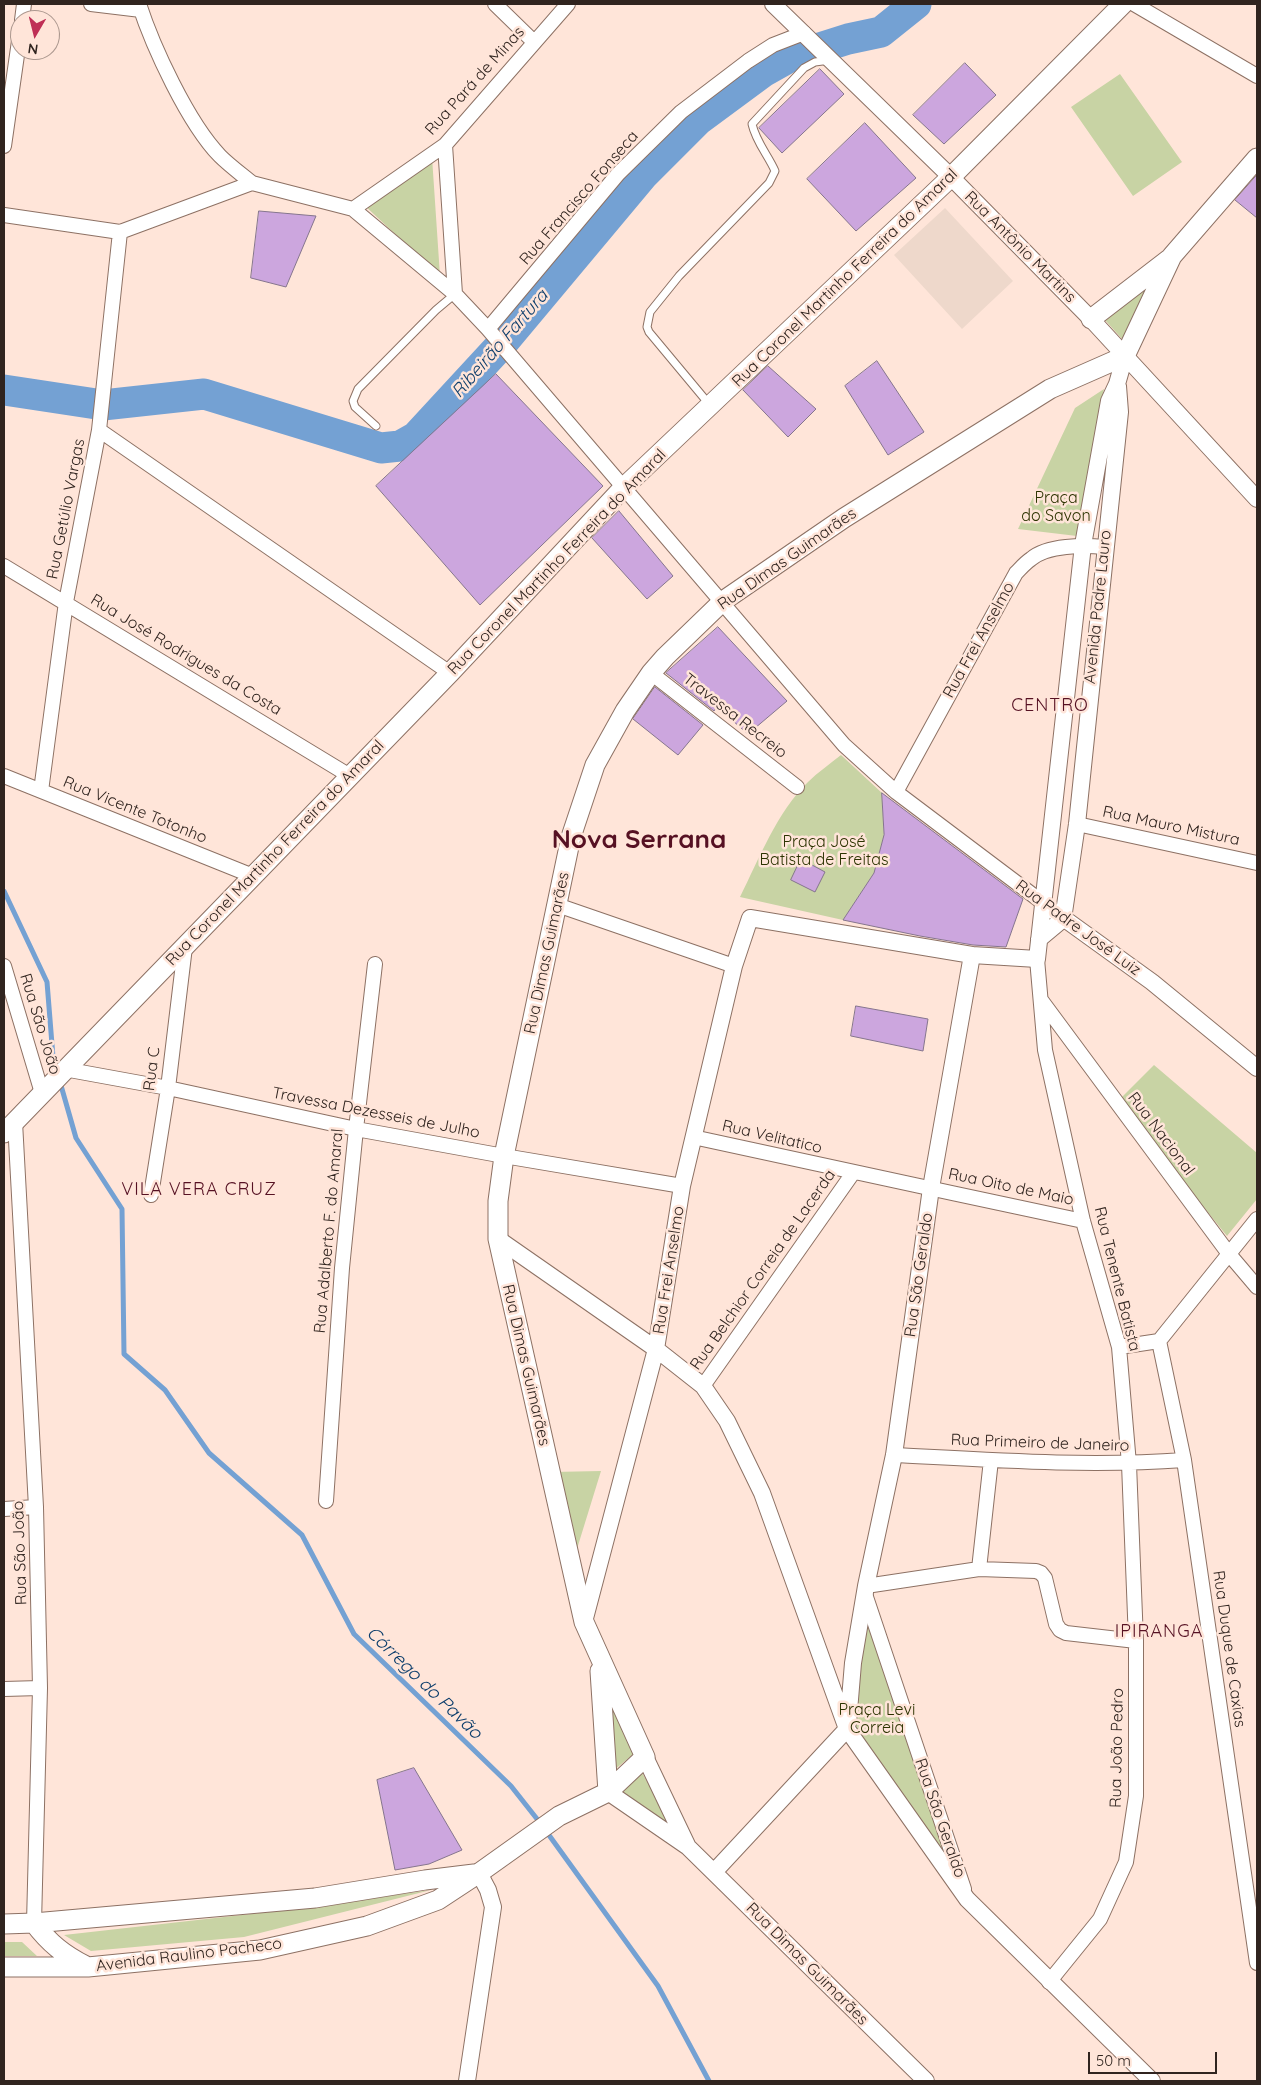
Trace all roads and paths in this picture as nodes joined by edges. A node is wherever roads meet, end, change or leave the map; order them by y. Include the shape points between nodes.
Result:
1 (91, 4) edge
2 (495, 4) edge
3 (568, 4) edge
4 (1123, 4) edge
5 (1134, 4) edge
6 (776, 5) edge
7 (140, 7) edge
8 (804, 34) junction
9 (534, 42) junction
10 (828, 57) junction
11 (16, 60) edge
12 (1257, 76) edge
13 (445, 145) junction
14 (4, 146) edge
15 (1257, 158) edge
16 (951, 177) junction
17 (252, 183) junction
18 (354, 208) junction
19 (4, 215) edge
20 (120, 232) junction
21 (1172, 256) junction
22 (455, 294) junction
23 (1091, 319) junction
24 (492, 333) junction
25 (1125, 356) junction
26 (1117, 384) junction
27 (711, 406) junction
28 (100, 424) junction
29 (376, 426) dead end
30 (623, 488) junction
31 (1257, 499) edge
32 (1083, 545) junction
33 (1104, 547) junction
34 (4, 566) edge
35 (723, 601) junction
36 (66, 602) junction
37 (450, 673) junction
38 (651, 673) junction
39 (4, 776) edge
40 (350, 776) junction
41 (797, 787) dead end
42 (41, 791) junction
43 (896, 792) junction
44 (1077, 824) junction
45 (1257, 863) edge
46 (253, 876) junction
47 (1042, 902) junction
48 (557, 905) junction
49 (1063, 919) junction
50 (1039, 939) junction
51 (185, 947) junction
52 (972, 955) junction
53 (1037, 959) junction
54 (375, 964) dead end
55 (4, 966) edge
56 (734, 966) junction
57 (1040, 1000) junction
58 (1257, 1068) edge
59 (64, 1070) junction
60 (168, 1088) junction
61 (43, 1092) junction
62 (9, 1127) edge
63 (356, 1129) junction
64 (693, 1137) junction
65 (504, 1156) junction
66 (852, 1173) junction
67 (682, 1186) junction
68 (931, 1188) junction
69 (151, 1195) dead end
70 (1257, 1220) edge
71 (1083, 1221) junction
72 (498, 1239) junction
73 (1229, 1254) junction
74 (1257, 1287) edge
75 (1159, 1341) junction
76 (1119, 1347) junction
77 (656, 1349) junction
78 (703, 1386) junction
79 (894, 1455) junction
80 (991, 1460) junction
81 (1184, 1460) junction
82 (1130, 1464) junction
83 (326, 1501) dead end
84 (36, 1508) junction
85 (4, 1509) edge
86 (979, 1569) junction
87 (865, 1590) junction
88 (584, 1622) junction
89 (1136, 1642) junction
90 (600, 1660) junction
91 (40, 1688) junction
92 (4, 1689) edge
93 (848, 1729) junction
94 (645, 1757) junction
95 (608, 1792) junction
96 (688, 1847) junction
97 (714, 1872) junction
98 (480, 1873) junction
99 (967, 1899) junction
100 (34, 1923) junction
101 (4, 1924) edge
102 (1256, 1942) edge
103 (1257, 1963) edge
104 (88, 1967) junction
105 (4, 1968) edge
106 (1049, 1982) junction
107 (467, 2081) edge
108 (926, 2081) edge
109 (1152, 2081) edge

1 - 7 street
2 - 9 street
3 - 9 street, Rua Pará de Minas
4 - 16 main road, Rua Coronel Martinho Ferreira do Amaral
5 - 12 street
6 - 8 street, Rua Antônio Martins
7 - 17 street via 172,82 192,117 220,156
8 - 10 street, Rua Antônio Martins
8 - 24 street, Rua Francisco Fonseca via 773,45 681,112 618,174
9 - 13 street, Rua Pará de Minas
10 - 16 street, Rua Antônio Martins
10 - 27 lane via 804,68 752,124 755,136 775,171 650,312 649,332
11 - 14 street
13 - 18 street, Rua Pará de Minas
13 - 22 street
15 - 21 main road
16 - 23 street, Rua Antônio Martins
16 - 27 main road, Rua Coronel Martinho Ferreira do Amaral
17 - 18 street
17 - 20 street
18 - 22 street, Rua Padre José Luiz
19 - 20 street
20 - 28 street, Rua Getúlio Vargas
21 - 23 main road
21 - 25 main road
22 - 24 street, Rua Padre José Luiz
22 - 29 lane via 358,389 353,401 355,407
23 - 25 street, Rua Antônio Martins
24 - 30 street, Rua Padre José Luiz
25 - 26 street, Avenida Padre Lauro
25 - 31 street, Rua Antônio Martins
25 - 35 main road, Rua Dimas Guimarães via 1050,389 844,518
26 - 32 street, Avenida Padre Lauro via 1109,401
26 - 33 street, Avenida Padre Lauro via 1120,412
27 - 30 main road, Rua Coronel Martinho Ferreira do Amaral
28 - 36 street, Rua Getúlio Vargas
28 - 37 street
30 - 35 street, Rua Padre José Luiz
30 - 37 main road, Rua Coronel Martinho Ferreira do Amaral
32 - 33 street, Rua Frei Anselmo
32 - 43 street, Rua Frei Anselmo via 1050,550 1032,557 1016,573
32 - 47 street, Avenida Padre Lauro
33 - 44 street, Avenida Padre Lauro
34 - 36 street, Rua José Rodrigues da Costa
35 - 38 main road, Rua Dimas Guimarães
35 - 43 street, Rua Padre José Luiz via 844,745
36 - 40 street, Rua José Rodrigues da Costa
36 - 42 street, Rua Getúlio Vargas
37 - 40 main road, Rua Coronel Martinho Ferreira do Amaral
38 - 41 street, Travessa Recreio
38 - 48 main road, Rua Dimas Guimarães via 595,765 571,838
39 - 42 street, Rua Vicente Totonho
40 - 46 main road, Rua Coronel Martinho Ferreira do Amaral
42 - 46 street, Rua Vicente Totonho
43 - 47 street, Rua Padre José Luiz
44 - 45 street, Rua Mauro Mistura
44 - 49 street, Avenida Padre Lauro
46 - 51 main road, Rua Coronel Martinho Ferreira do Amaral
47 - 49 street, Rua Padre José Luiz
47 - 50 street, Avenida Padre Lauro
48 - 56 street
48 - 65 main road, Rua Dimas Guimarães
49 - 50 street
49 - 58 street, Rua Padre José Luiz via 1152,982
50 - 53 street, Avenida Padre Lauro
51 - 59 main road, Rua Coronel Martinho Ferreira do Amaral
51 - 60 street, Rua C
52 - 53 street
52 - 56 street, Rua Frei Anselmo via 750,918
52 - 68 street, Rua São Geraldo
53 - 57 street, Rua Tenente Batista
54 - 63 street, Rua Adalberto F. do Amaral
55 - 61 street, Rua São João
56 - 64 street, Rua Frei Anselmo
57 - 71 street, Rua Tenente Batista via 1045,1050
57 - 73 street, Rua Nacional
59 - 60 street, Travessa Dezesseis de Julho
59 - 61 main road, Rua Coronel Martinho Ferreira do Amaral
60 - 63 street, Travessa Dezesseis de Julho
60 - 69 street, Rua C
61 - 62 main road, Rua Coronel Martinho Ferreira do Amaral
62 - 84 street, Rua São João
63 - 65 street, Travessa Dezesseis de Julho
63 - 83 street, Rua Adalberto F. do Amaral via 342,1268
64 - 66 street, Rua Velitatico
64 - 67 street, Rua Frei Anselmo
65 - 67 street, Travessa Dezesseis de Julho
65 - 72 main road, Rua Dimas Guimarães via 498,1201
66 - 68 street, Rua Velitatico
66 - 78 street, Rua Belchior Correia de Lacerda
67 - 77 street, Rua Frei Anselmo
68 - 71 street, Rua Oito de Maio
68 - 79 street, Rua São Geraldo
70 - 73 street
71 - 76 street, Rua Tenente Batista
72 - 77 street
72 - 88 main road, Rua Dimas Guimarães
73 - 74 street, Rua Nacional
73 - 75 street
75 - 76 street
75 - 81 street, Rua Duque de Caxias
76 - 82 street, Rua Tenente Batista
77 - 78 street
77 - 88 street, Rua Frei Anselmo
78 - 93 street via 727,1421 762,1493
79 - 80 street, Rua Primeiro de Janeiro
79 - 87 street, Rua São Geraldo
80 - 82 street, Rua Primeiro de Janeiro
80 - 86 street
81 - 82 street, Rua Primeiro de Janeiro
81 - 102 street, Rua Duque de Caxias
82 - 89 street, Rua Tenente Batista
84 - 85 street
84 - 91 street, Rua São João
86 - 87 street
86 - 89 street via 1041,1573 1060,1630
87 - 93 street, Rua São Geraldo via 853,1663
87 - 99 street, Rua São Geraldo
88 - 90 main road, Rua Dimas Guimarães
89 - 106 street, Rua João Pedro via 1136,1796 1126,1862 1100,1919
90 - 94 main road, Rua Dimas Guimarães
90 - 95 main road, Rua Dimas Guimarães
91 - 92 street
91 - 100 street, Rua São João
93 - 97 street
93 - 99 street
94 - 95 main road, Avenida Raulino Pacheco
94 - 96 street, Rua Dimas Guimarães
95 - 96 street, Rua Dimas Guimarães
95 - 98 main road, Avenida Raulino Pacheco via 559,1816
96 - 97 street, Rua Dimas Guimarães
97 - 108 street, Rua Dimas Guimarães
98 - 100 main road, Avenida Raulino Pacheco via 315,1898
98 - 104 main road, Avenida Raulino Pacheco via 438,1900 367,1926 260,1950
98 - 107 street via 493,1908
99 - 106 street
100 - 101 main road, Avenida Raulino Pacheco
100 - 104 main road via 56,1948
102 - 103 street, Rua Duque de Caxias
104 - 105 main road, Avenida Raulino Pacheco
106 - 109 street

